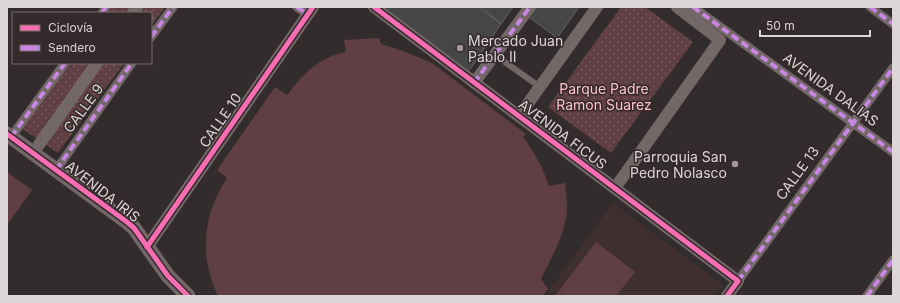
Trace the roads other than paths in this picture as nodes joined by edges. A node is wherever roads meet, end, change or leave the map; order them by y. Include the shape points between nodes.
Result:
1 (173, 7) edge
2 (297, 7) edge
3 (374, 7) edge
4 (530, 7) edge
5 (597, 7) edge
6 (677, 7) edge
7 (694, 7) edge
8 (870, 7) edge
9 (310, 11) edge
10 (893, 24) edge
11 (152, 36) edge
12 (495, 55) junction
13 (64, 64) edge
14 (96, 64) edge
15 (131, 64) edge
16 (893, 68) edge
17 (474, 83) junction
18 (540, 87) junction
19 (519, 116) junction
20 (852, 123) junction
21 (9, 136) edge
22 (893, 152) edge
23 (33, 153) junction
24 (56, 170) junction
25 (615, 188) junction
26 (147, 247) junction
27 (893, 260) edge
28 (738, 281) junction
29 (188, 296) edge
30 (727, 296) edge
31 (867, 296) edge

1 - 11 street
2 - 9 street
3 - 17 street, AVENIDA FICUS
4 - 12 street
5 - 18 street
6 - 25 street via 720,40
7 - 20 street, AVENIDA DALIAS
8 - 10 street
9 - 26 street, CALLE 10
12 - 17 street
12 - 18 lane
13 - 21 street
14 - 23 street
15 - 24 street, CALLE 9
16 - 20 street, CALLE 13
17 - 19 street, AVENIDA FICUS
18 - 19 street
19 - 25 street, AVENIDA FICUS
20 - 22 street, AVENIDA DALIAS
20 - 28 street, CALLE 13
21 - 23 street, AVENIDA IRIS
23 - 24 street, AVENIDA IRIS
24 - 26 street, AVENIDA IRIS via 128,222
25 - 28 street, AVENIDA FICUS
26 - 29 street, AVENIDA IRIS via 168,276
27 - 31 street
28 - 30 street, CALLE 13

